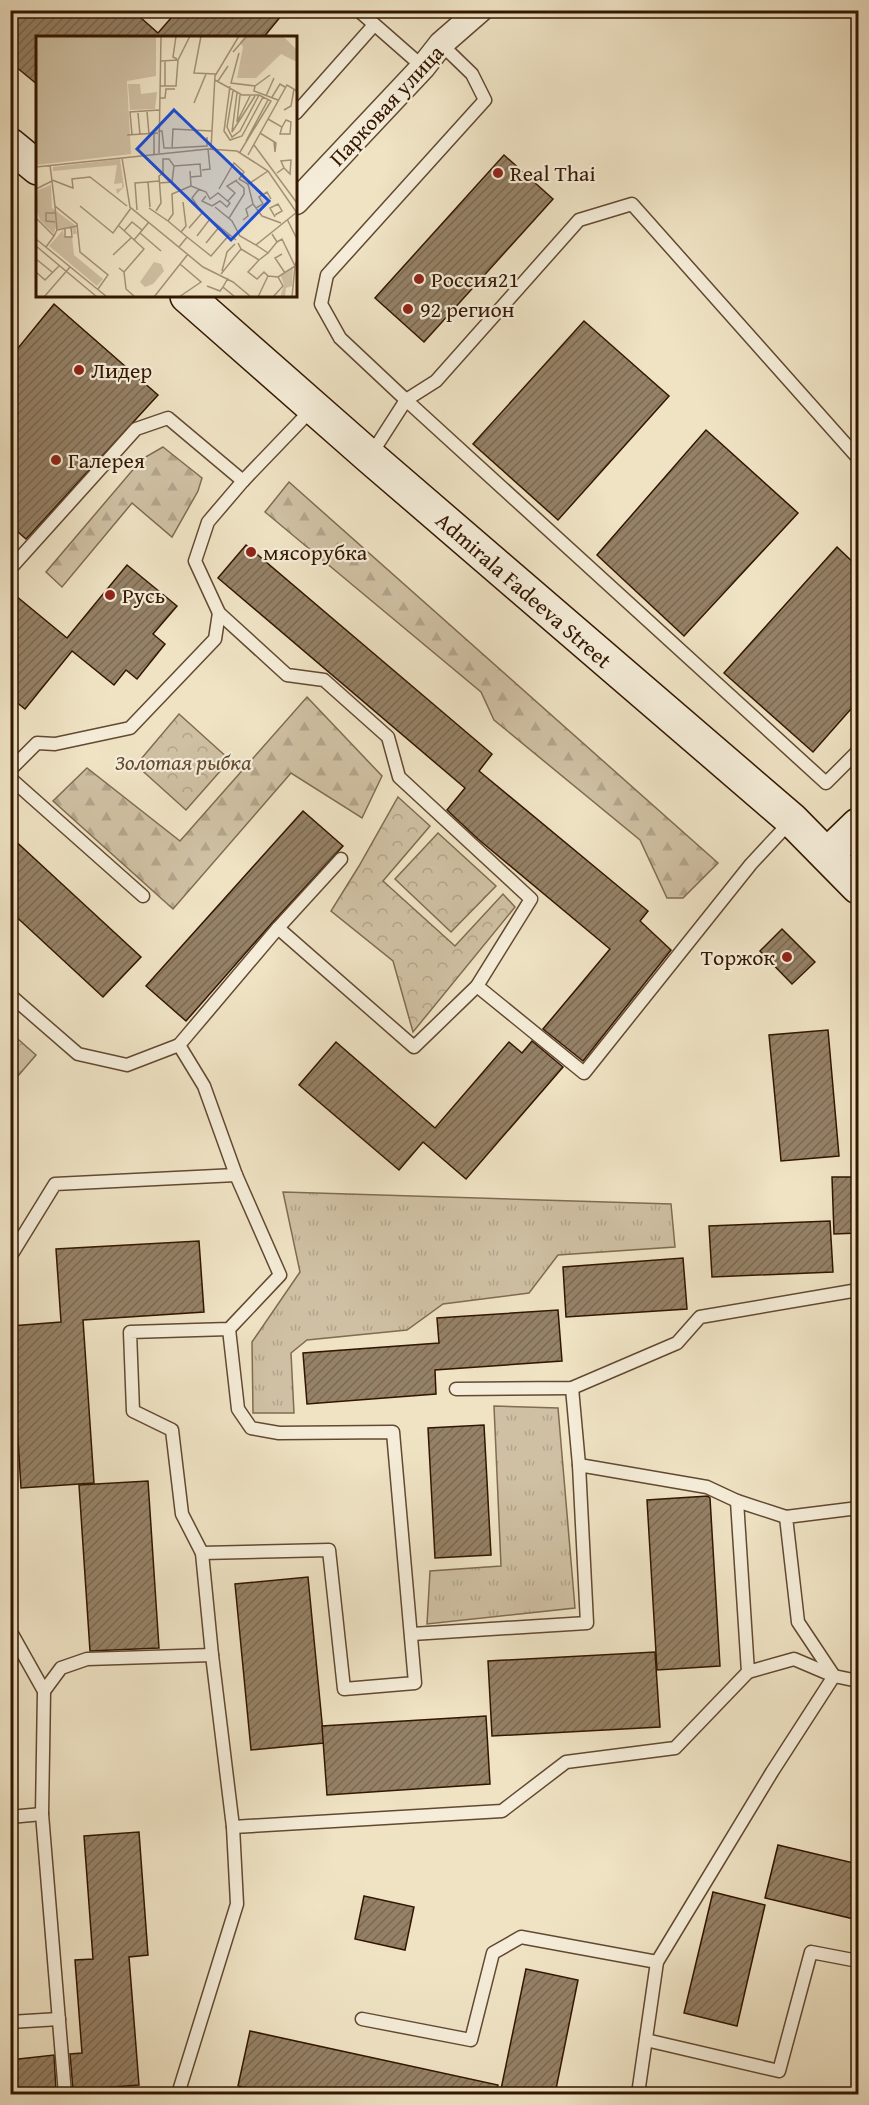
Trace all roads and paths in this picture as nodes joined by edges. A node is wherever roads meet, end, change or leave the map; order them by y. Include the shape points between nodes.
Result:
1 (358, 10) edge
2 (480, 10) edge
3 (374, 25) junction
4 (441, 44) junction
5 (423, 67) junction
6 (297, 112) edge
7 (10, 145) edge
8 (36, 166) edge
9 (297, 201) edge
10 (199, 299) edge
11 (406, 400) junction
12 (314, 408) junction
13 (370, 457) junction
14 (858, 458) edge
15 (243, 481) junction
16 (10, 569) edge
17 (219, 613) junction
18 (858, 751) edge
19 (10, 770) edge
20 (10, 778) edge
21 (792, 820) junction
22 (858, 825) edge
23 (827, 855) junction
24 (341, 859) dead end
25 (858, 887) edge
26 (143, 896) dead end
27 (278, 928) junction
28 (477, 986) junction
29 (10, 995) edge
30 (178, 1046) junction
31 (236, 1175) junction
32 (10, 1257) edge
33 (858, 1290) edge
34 (230, 1329) junction
35 (572, 1388) junction
36 (456, 1389) dead end
37 (579, 1465) junction
38 (737, 1501) junction
39 (858, 1508) edge
40 (786, 1517) junction
41 (202, 1553) junction
42 (10, 1621) edge
43 (11, 1634) edge
44 (412, 1634) junction
45 (212, 1655) junction
46 (748, 1672) junction
47 (834, 1676) junction
48 (858, 1681) edge
49 (44, 1691) junction
50 (42, 1815) junction
51 (10, 1817) edge
52 (233, 1827) junction
53 (858, 1961) edge
54 (657, 1962) junction
55 (59, 2019) junction
56 (362, 2019) dead end
57 (10, 2022) edge
58 (646, 2040) junction
59 (65, 2094) edge
60 (178, 2094) edge
61 (638, 2094) edge

1 - 3 lane
2 - 4 street, Парковая улица
3 - 5 lane
3 - 6 lane
4 - 5 street, Парковая улица
4 - 11 lane via 472,74 485,100 327,275 321,304 340,338
5 - 9 street, Парковая улица
7 - 8 main road
10 - 12 main road, Admirala Fadeeva Street
11 - 13 lane
11 - 14 lane via 436,381 579,220 632,204
11 - 18 lane via 826,783
12 - 13 main road, Admirala Fadeeva Street
12 - 15 lane
13 - 21 main road, Admirala Fadeeva Street
15 - 16 lane via 168,418 136,429
15 - 17 lane via 208,522 195,561
17 - 19 lane via 214,639 130,728 55,744 37,743
17 - 28 lane via 287,675 324,680 388,737 399,777 531,899
20 - 26 lane
21 - 23 main road, Admirala Fadeeva Street
21 - 28 lane via 750,864 585,1073
22 - 23 main road
23 - 25 main road, Admirala Fadeeva Street
24 - 27 lane
27 - 28 lane via 414,1047
27 - 30 lane
29 - 30 lane via 78,1054 126,1065
30 - 31 lane via 204,1086
31 - 32 lane via 56,1184
31 - 34 lane via 280,1275
33 - 35 lane via 700,1317 677,1343
34 - 41 lane via 130,1332 133,1411 172,1430 182,1514
34 - 44 lane via 238,1409 251,1428 279,1433 393,1432
35 - 36 lane
35 - 37 lane
37 - 38 lane via 707,1487
37 - 44 lane via 587,1623
38 - 40 lane
38 - 46 lane
39 - 40 lane
40 - 47 lane via 798,1622
41 - 44 lane via 329,1550 344,1689 415,1683
41 - 45 lane
42 - 43 lane
43 - 49 lane
45 - 49 lane via 87,1659 61,1668
45 - 52 lane
46 - 47 lane via 794,1659
46 - 52 lane via 675,1748 566,1762 502,1811
47 - 48 lane
47 - 54 lane
49 - 50 lane
50 - 51 lane
50 - 55 lane
52 - 60 lane via 237,1904
53 - 58 lane via 812,1952 779,2071
54 - 56 lane via 521,1937 493,1953 471,2040
54 - 58 lane
55 - 57 lane
55 - 59 lane
58 - 61 lane

